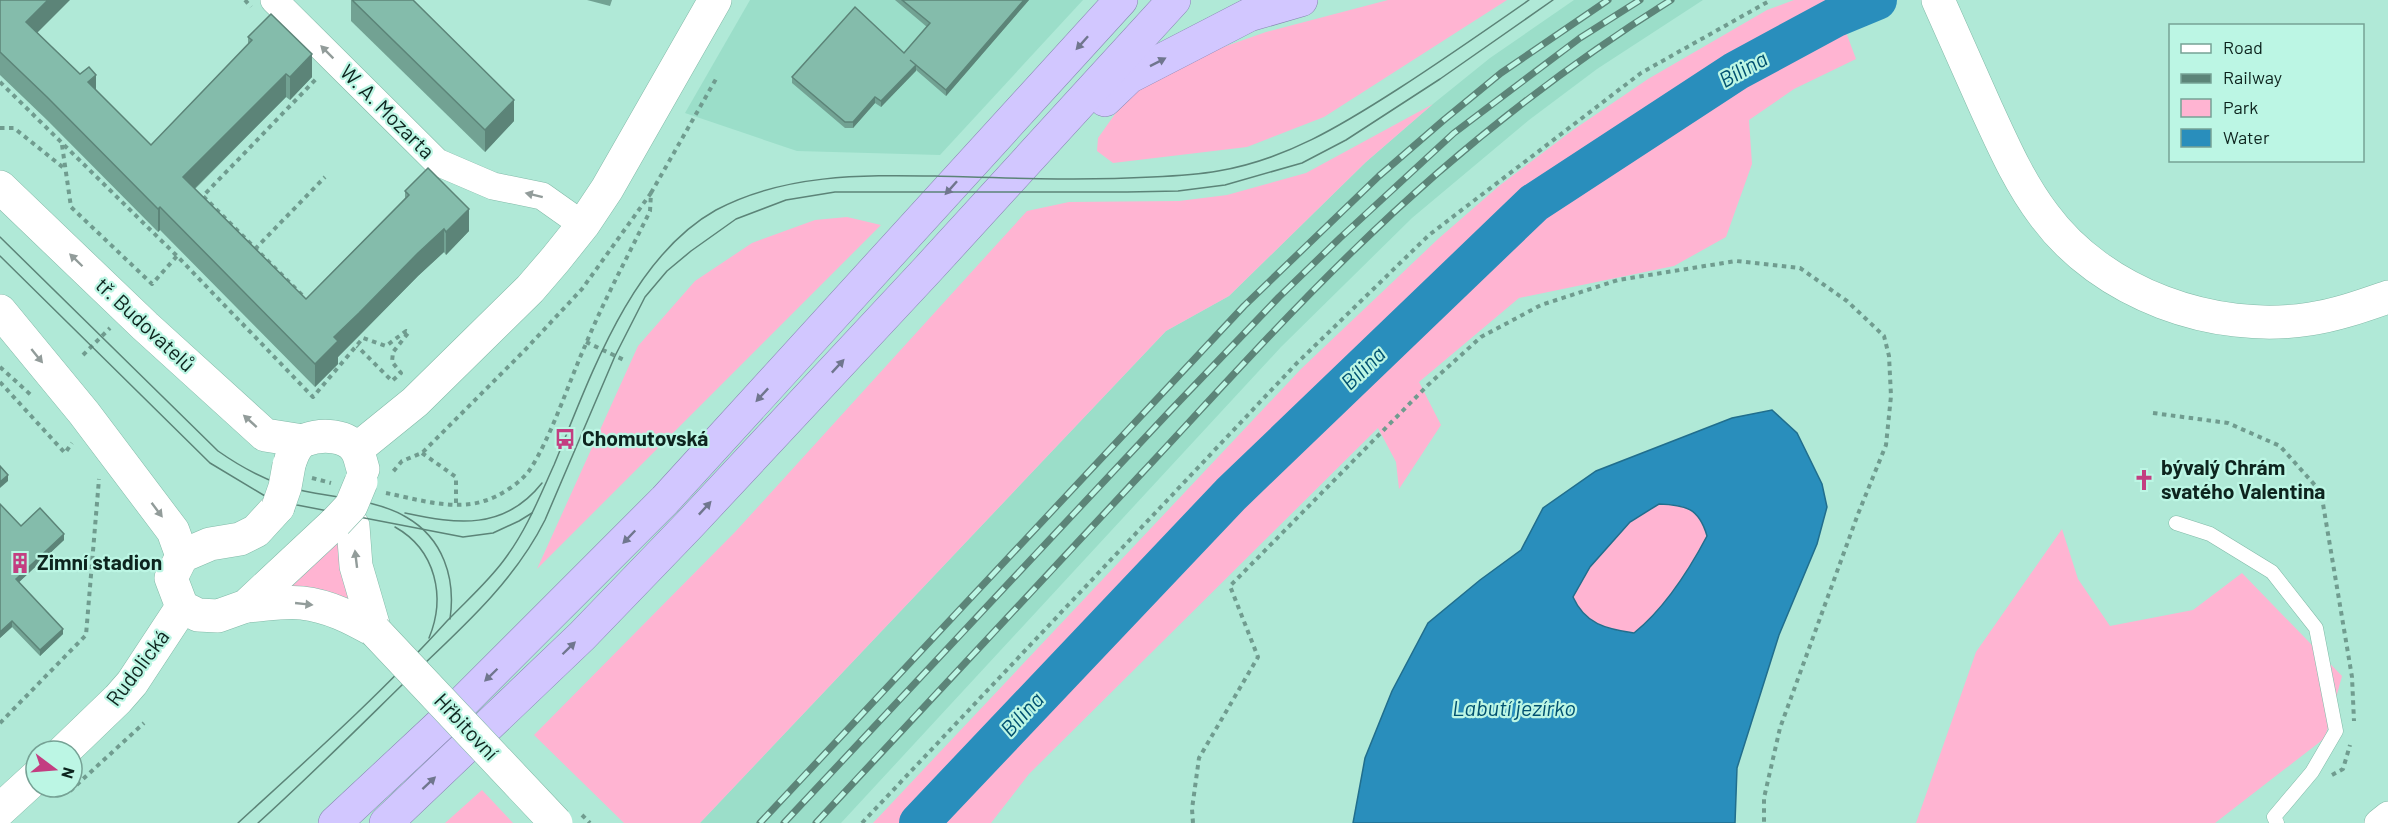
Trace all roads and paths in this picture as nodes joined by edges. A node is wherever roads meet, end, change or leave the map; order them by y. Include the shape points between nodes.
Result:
1 (274, 0) edge
2 (715, 0) edge
3 (1121, 0) edge
4 (1174, 0) edge
5 (1301, 0) edge
6 (1771, 0) edge
7 (1938, 0) edge
8 (318, 79) dead end
9 (716, 79) dead end
10 (0, 82) edge
11 (0, 128) edge
12 (62, 143) junction
13 (66, 169) junction
14 (325, 177) dead end
15 (0, 187) edge
16 (651, 193) junction
17 (583, 225) junction
18 (255, 249) junction
19 (177, 256) junction
20 (928, 269) junction
21 (302, 295) edge
22 (2388, 297) edge
23 (0, 311) edge
24 (112, 325) dead end
25 (586, 342) junction
26 (357, 346) junction
27 (83, 355) dead end
28 (624, 360) dead end
29 (0, 367) edge
30 (0, 382) edge
31 (38, 401) dead end
32 (2153, 413) dead end
33 (357, 449) junction
34 (79, 452) dead end
35 (296, 453) junction
36 (422, 453) junction
37 (99, 477) dead end
38 (2321, 492) dead end
39 (358, 503) junction
40 (2176, 523) dead end
41 (182, 556) junction
42 (246, 606) junction
43 (182, 607) junction
44 (375, 631) junction
45 (0, 723) edge
46 (144, 723) dead end
47 (76, 739) edge
48 (84, 778) edge
49 (24, 788) edge
50 (0, 810) edge
51 (2388, 815) edge
52 (335, 823) edge
53 (386, 823) edge
54 (556, 823) edge
55 (862, 823) edge
56 (1193, 823) edge
57 (1764, 823) edge
58 (2277, 823) edge
59 (2378, 823) edge

17 -> 1 street, W. A. Mozarta via 542,196 493,186 437,162
2 - 17 street
3 -> 52 highway via 665,500 440,725
4 - 20 highway
20 -> 5 highway via 1129,77 1249,15
6 - 55 path via 1641,73 1429,235 1296,364
7 - 22 street via 2013,166 2044,216 2078,252 2114,279 2157,302 2225,318 2268,322 2348,311
8 - 18 path via 203,196
9 - 16 path
10 - 12 path
11 - 13 path via 14,128
12 - 13 path
12 - 19 path
13 - 19 path via 70,207 152,284
14 - 18 path
35 -> 15 street, tř. Budovatelů via 265,435
16 - 25 path via 650,211
16 - 36 path via 582,289
17 - 33 street via 530,289 415,402
18 - 21 path
19 - 26 path via 314,397
53 -> 20 highway via 582,636
23 -> 41 street via 173,531
24 - 27 path
25 - 28 path
25 - 36 path via 540,452 527,473 507,489 486,501 456,504 456,477
26 - 26 path via 392,381 401,373 392,362 393,352 409,332 386,346 363,338
29 - 31 path
30 - 34 path via 65,453 72,443
32 - 38 path via 2228,423 2280,446
33 - 35 street via 341,437 323,437
33 - 39 street via 364,472
35 - 41 street, bridge via 278,507 256,531
36 - 39 path via 402,461
37 - 45 path via 86,635
39 - 42 street
44 -> 39 street via 356,566
40 - 58 lane via 2211,534 2272,572 2316,628 2336,731 2312,772 2274,817
41 - 43 street via 171,578
42 - 43 street via 218,616 198,615
42 -> 44 street via 320,606
43 - 47 street, Rudolická via 132,683
44 - 54 street, Hřbitovní, bridge
46 - 48 path
49 - 50 street
51 - 59 street
56 - 57 path via 1199,758 1258,657 1230,586 1428,385 1481,337 1541,306 1618,280 1736,261 1800,268 1847,300 1884,336 1891,396 1886,444 1780,728 1764,798

